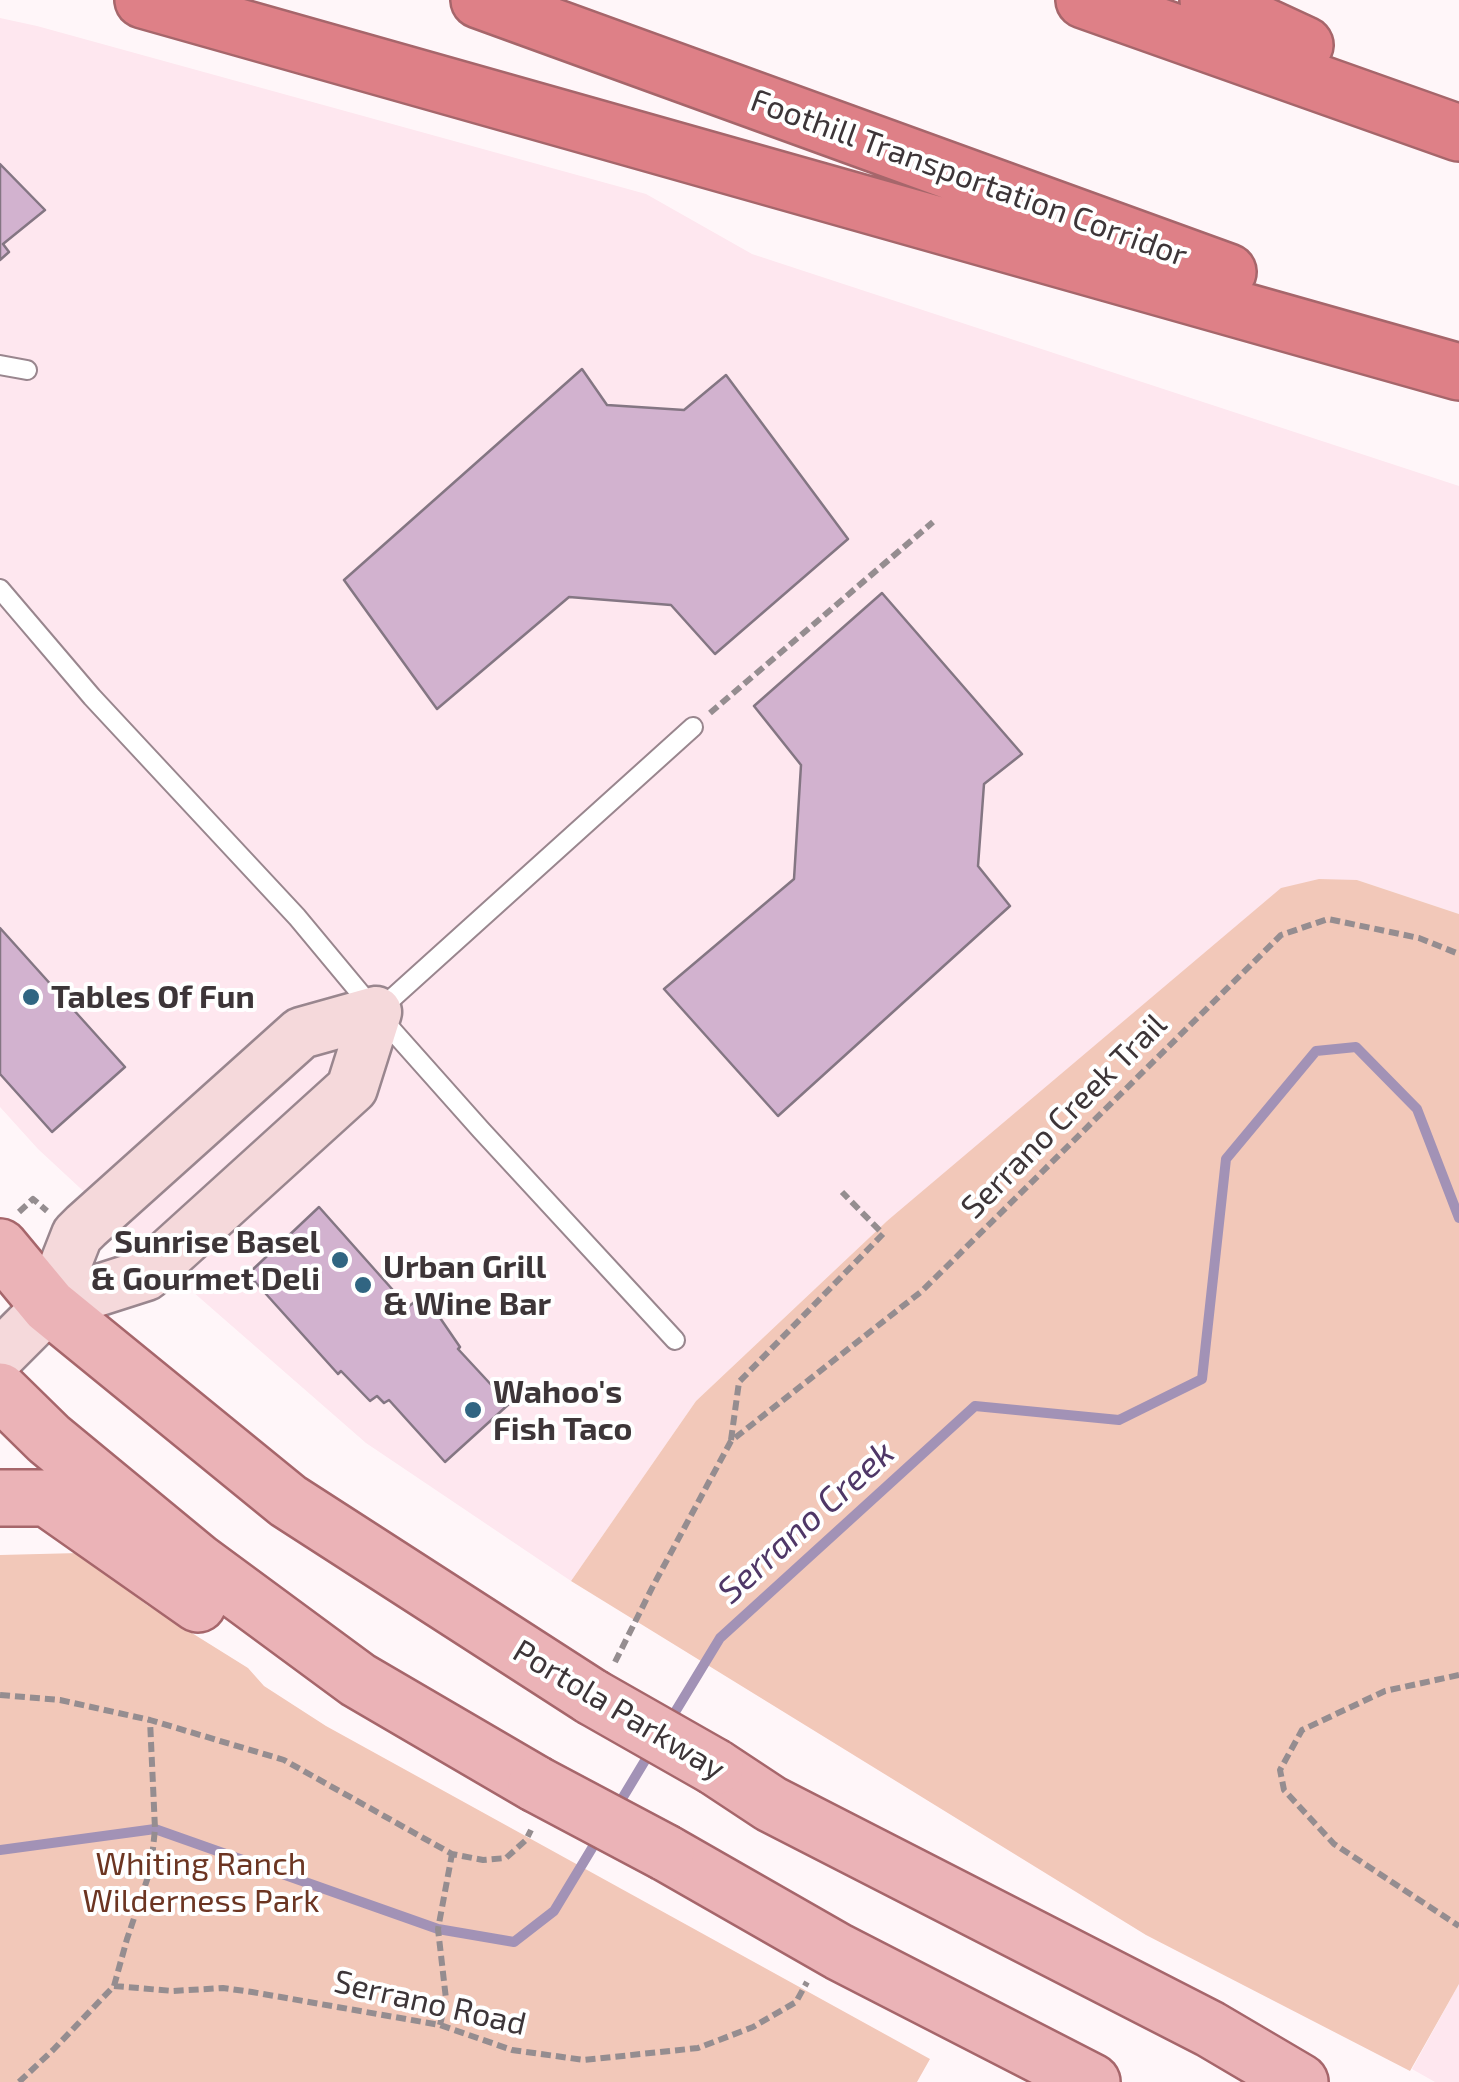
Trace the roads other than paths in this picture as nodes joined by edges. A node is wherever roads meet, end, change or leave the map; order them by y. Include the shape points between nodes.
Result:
1 (143, 0) edge
2 (479, 0) edge
3 (1084, 0) edge
4 (1208, 0) edge
5 (1442, 127) edge
6 (1459, 356) edge
7 (0, 366) edge
8 (27, 370) dead end
9 (1459, 372) edge
10 (0, 590) edge
11 (693, 727) road end
12 (376, 1012) junction
13 (0, 1247) edge
14 (49, 1306) junction
15 (674, 1340) dead end
16 (0, 1354) edge
17 (0, 1390) edge
18 (0, 1498) edge
19 (358, 1680) junction
20 (1092, 2082) edge
21 (1300, 2082) edge

1 - 9 highway
2 - 6 highway, Foothill Transportation Corridor
3 - 5 highway
4 - 5 highway via 1312,48
7 - 8 lane
10 - 12 lane
11 - 12 lane
12 - 14 street via 301,1033 272,1059 77,1235
12 - 14 street via 352,1088 146,1275
12 - 15 lane
13 - 14 main road, Portola Parkway
14 - 16 street
14 - 21 main road, Portola Parkway, bridge via 288,1502 601,1684 771,1804 1210,2029
17 - 19 main road via 198,1562
18 - 19 main road via 47,1498 298,1675
19 - 20 main road, bridge via 535,1803 666,1853 826,1945

